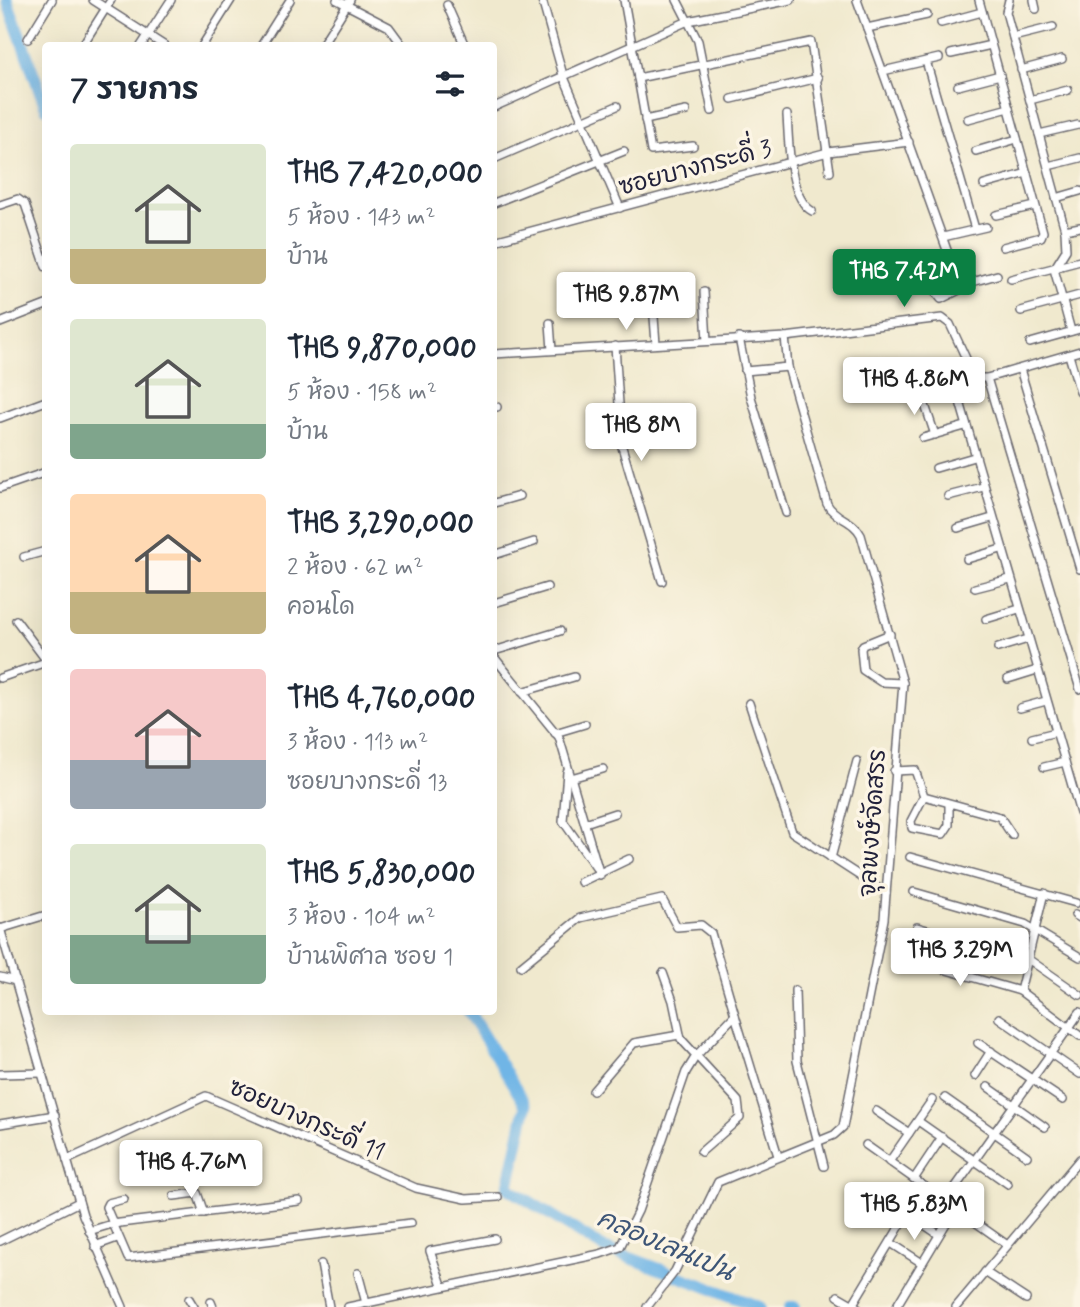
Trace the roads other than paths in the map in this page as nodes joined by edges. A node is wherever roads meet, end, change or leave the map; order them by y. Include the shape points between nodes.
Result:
1 (52, 0) edge
2 (93, 0) edge
3 (111, 0) edge
4 (171, 0) edge
5 (231, 0) edge
6 (290, 0) edge
7 (337, 0) edge
8 (542, 0) edge
9 (624, 0) edge
10 (677, 0) edge
11 (736, 0) edge
12 (786, 0) edge
13 (857, 0) edge
14 (979, 0) edge
15 (1009, 0) edge
16 (1034, 0) edge
17 (348, 3) edge
18 (447, 5) dead end
19 (106, 8) junction
20 (1036, 9) dead end
21 (740, 11) junction
22 (982, 12) junction
23 (927, 15) dead end
24 (688, 21) junction
25 (941, 23) dead end
26 (1053, 27) dead end
27 (867, 28) junction
28 (148, 35) junction
29 (1013, 37) junction
30 (28, 39) dead end
31 (85, 42) edge
32 (144, 42) edge
33 (159, 42) edge
34 (205, 42) edge
35 (264, 42) edge
36 (324, 42) edge
37 (401, 42) edge
38 (463, 42) edge
39 (631, 44) junction
40 (991, 45) junction
41 (951, 54) dead end
42 (939, 58) dead end
43 (1062, 59) dead end
44 (926, 61) junction
45 (702, 63) junction
46 (1021, 70) junction
47 (883, 71) junction
48 (563, 75) junction
49 (1000, 75) junction
50 (638, 78) junction
51 (818, 78) junction
52 (958, 86) dead end
53 (1068, 90) dead end
54 (732, 99) dead end
55 (1030, 100) junction
56 (497, 105) edge
57 (617, 106) dead end
58 (1009, 108) junction
59 (686, 111) dead end
60 (712, 111) dead end
61 (787, 115) dead end
62 (968, 119) dead end
63 (583, 120) junction
64 (645, 120) junction
65 (1077, 125) dead end
66 (1039, 134) junction
67 (1017, 139) junction
68 (909, 142) junction
69 (693, 146) dead end
70 (624, 151) dead end
71 (976, 151) dead end
72 (828, 152) junction
73 (497, 158) edge
74 (1080, 158) edge
75 (601, 160) junction
76 (790, 162) junction
77 (1048, 166) junction
78 (830, 173) dead end
79 (1027, 173) junction
80 (985, 185) dead end
81 (1080, 191) edge
82 (1056, 198) junction
83 (497, 203) edge
84 (0, 205) edge
85 (1035, 206) junction
86 (620, 208) junction
87 (812, 211) dead end
88 (996, 215) dead end
89 (986, 226) dead end
90 (1080, 227) edge
91 (975, 229) junction
92 (1065, 230) junction
93 (943, 237) junction
94 (497, 241) edge
95 (1003, 247) dead end
96 (42, 255) edge
97 (1080, 261) edge
98 (1054, 269) junction
99 (919, 271) dead end
100 (997, 275) dead end
101 (1011, 279) dead end
102 (961, 285) junction
103 (704, 292) dead end
104 (1080, 295) edge
105 (1063, 300) junction
106 (42, 306) edge
107 (1021, 311) dead end
108 (654, 317) dead end
109 (1, 320) edge
110 (550, 323) dead end
111 (1080, 329) edge
112 (1071, 331) junction
113 (785, 337) junction
114 (739, 338) junction
115 (707, 341) junction
116 (1030, 343) dead end
117 (656, 344) junction
118 (615, 346) junction
119 (552, 350) junction
120 (1080, 351) edge
121 (497, 354) edge
122 (1069, 355) junction
123 (788, 367) junction
124 (1020, 369) junction
125 (745, 371) junction
126 (975, 378) junction
127 (987, 378) junction
128 (920, 390) dead end
129 (1080, 392) edge
130 (42, 402) edge
131 (0, 418) edge
132 (965, 426) junction
133 (935, 435) junction
134 (923, 438) dead end
135 (974, 457) junction
136 (936, 468) dead end
137 (42, 473) edge
138 (983, 487) junction
139 (0, 488) edge
140 (519, 495) dead end
141 (948, 496) dead end
142 (497, 502) edge
143 (786, 513) dead end
144 (992, 518) junction
145 (958, 528) dead end
146 (534, 542) dead end
147 (1001, 549) junction
148 (42, 552) edge
149 (497, 554) edge
150 (24, 557) dead end
151 (967, 559) dead end
152 (1080, 569) edge
153 (1010, 579) junction
154 (662, 581) dead end
155 (547, 587) dead end
156 (975, 588) dead end
157 (497, 602) edge
158 (1019, 610) junction
159 (986, 619) dead end
160 (16, 620) dead end
161 (560, 631) dead end
162 (890, 634) junction
163 (1028, 639) junction
164 (998, 649) dead end
165 (497, 650) edge
166 (42, 656) edge
167 (497, 661) edge
168 (42, 662) edge
169 (1037, 670) junction
170 (574, 677) dead end
171 (0, 678) edge
172 (1008, 679) dead end
173 (903, 683) junction
174 (1080, 689) edge
175 (522, 692) junction
176 (1046, 701) junction
177 (749, 703) dead end
178 (1020, 708) dead end
179 (585, 723) dead end
180 (1056, 732) junction
181 (555, 733) junction
182 (1031, 738) dead end
183 (857, 761) dead end
184 (1065, 762) junction
185 (568, 766) junction
186 (1044, 767) dead end
187 (603, 769) dead end
188 (894, 771) junction
189 (571, 778) junction
190 (924, 796) junction
191 (949, 804) junction
192 (615, 813) dead end
193 (1080, 813) edge
194 (585, 823) junction
195 (1012, 835) dead end
196 (911, 857) dead end
197 (831, 858) junction
198 (599, 871) junction
199 (581, 882) dead end
200 (914, 892) dead end
201 (1044, 893) junction
202 (886, 894) junction
203 (1076, 903) dead end
204 (42, 916) edge
205 (917, 927) dead end
206 (1036, 928) junction
207 (0, 929) edge
208 (1080, 957) edge
209 (908, 958) dead end
210 (1028, 959) junction
211 (521, 966) dead end
212 (663, 973) dead end
213 (0, 977) edge
214 (16, 981) junction
215 (794, 990) dead end
216 (1020, 991) junction
217 (1080, 995) edge
218 (1080, 1012) edge
219 (735, 1015) junction
220 (999, 1018) dead end
221 (1069, 1027) junction
222 (679, 1035) junction
223 (1080, 1035) edge
224 (978, 1043) dead end
225 (992, 1051) junction
226 (1050, 1052) junction
227 (696, 1056) junction
228 (42, 1073) junction
229 (0, 1074) edge
230 (1080, 1074) edge
231 (975, 1076) dead end
232 (1030, 1079) junction
233 (988, 1087) dead end
234 (593, 1091) dead end
235 (945, 1098) dead end
236 (932, 1100) dead end
237 (1063, 1100) dead end
238 (1013, 1103) junction
239 (876, 1111) dead end
240 (55, 1115) junction
241 (918, 1121) junction
242 (0, 1124) edge
243 (1045, 1127) dead end
244 (993, 1130) junction
245 (909, 1133) junction
246 (942, 1137) junction
247 (817, 1142) junction
248 (866, 1144) dead end
249 (701, 1152) dead end
250 (778, 1156) junction
251 (1027, 1156) dead end
252 (974, 1158) junction
253 (1080, 1159) edge
254 (67, 1160) junction
255 (889, 1162) junction
256 (824, 1166) dead end
257 (914, 1179) junction
258 (1008, 1184) dead end
259 (925, 1186) junction
260 (174, 1196) dead end
261 (498, 1197) dead end
262 (124, 1199) dead end
263 (947, 1199) junction
264 (888, 1200) dead end
265 (299, 1201) dead end
266 (79, 1202) junction
267 (956, 1206) junction
268 (204, 1213) junction
269 (907, 1213) junction
270 (411, 1223) dead end
271 (112, 1224) junction
272 (89, 1231) junction
273 (938, 1234) junction
274 (117, 1238) junction
275 (495, 1239) dead end
276 (0, 1241) edge
277 (891, 1243) junction
278 (1006, 1244) junction
279 (95, 1246) junction
280 (922, 1263) junction
281 (321, 1264) dead end
282 (985, 1272) junction
283 (358, 1273) dead end
284 (442, 1285) junction
285 (838, 1296) dead end
286 (189, 1299) dead end
287 (1026, 1299) dead end
288 (366, 1303) junction
289 (855, 1306) edge
290 (123, 1307) edge
291 (194, 1307) edge
292 (329, 1307) edge
293 (348, 1307) edge
294 (647, 1307) edge
295 (896, 1307) edge
296 (956, 1307) edge

1 - 30 street
2 - 19 street
3 - 19 street
4 - 28 street
5 - 34 street
6 - 35 street
7 - 17 street
8 - 48 street
9 - 39 street
10 - 24 street
11 - 21 street
12 - 21 street
13 - 27 street
14 - 22 street
15 - 29 street via 1006,12
16 - 20 street
17 - 36 street
17 - 37 street via 389,27
18 - 38 street
19 - 28 street
19 - 31 street
21 - 24 street
22 - 25 street
22 - 40 street
23 - 27 street
24 - 39 street
24 - 45 street
26 - 29 street
27 - 47 street
28 - 32 street
28 - 33 street
29 - 46 street
39 - 48 street
39 - 50 street
40 - 41 street
40 - 49 street
42 - 44 street
43 - 46 street
44 - 47 street
44 - 91 street
45 - 50 street
45 - 51 street via 807,41 812,45
45 - 60 street
46 - 55 street
47 - 68 street
48 - 56 street
48 - 63 street
49 - 52 street
49 - 58 street
50 - 64 street
51 - 54 street
51 - 72 street
53 - 55 street
55 - 66 street
57 - 63 street
58 - 62 street
58 - 67 street
59 - 64 street
61 - 76 street
63 - 73 street
63 - 75 street
64 - 69 street via 650,151
65 - 66 street
66 - 77 street
67 - 71 street
67 - 79 street
68 - 72 street, ซอยบางกระดี่ 3
68 - 93 street
70 - 75 street
72 - 76 street, ซอยบางกระดี่ 3
72 - 78 street
74 - 77 street
75 - 83 street
75 - 86 street
76 - 86 street, ซอยบางกระดี่ 3
76 - 87 street via 802,203
77 - 82 street
79 - 80 street
79 - 85 street
81 - 82 street
82 - 92 street
84 - 96 street via 18,199 25,204
85 - 88 street
85 - 95 street via 1042,236
86 - 94 street, ซอยบางกระดี่ 3
89 - 91 street
90 - 92 street
91 - 93 street
92 - 98 street via 1066,250
93 - 102 street
97 - 98 street
98 - 101 street
98 - 105 street
99 - 102 street via 941,299 959,291
100 - 102 street
103 - 115 street
104 - 105 street
105 - 107 street
105 - 112 street
106 - 109 street
108 - 117 street
110 - 119 street
111 - 112 street
112 - 116 street
113 - 114 street
113 - 123 street, จุลพงษ์จัดสรร
113 - 126 street via 942,318 948,320
114 - 115 street
114 - 125 street
115 - 117 street
117 - 118 street
118 - 119 street
118 - 154 street via 622,447
119 - 121 street
120 - 122 street
122 - 124 street
122 - 129 street
123 - 125 street
123 - 162 street, จุลพงษ์จัดสรร via 827,504 858,528
124 - 127 street
124 - 152 street
125 - 143 street
126 - 127 street
126 - 132 street via 956,388
127 - 174 street
128 - 133 street
130 - 131 street
132 - 133 street
132 - 135 street
133 - 134 street
135 - 136 street
135 - 138 street
137 - 139 street
138 - 141 street
138 - 144 street
140 - 142 street
144 - 145 street
144 - 147 street
146 - 149 street
147 - 151 street
147 - 153 street
148 - 150 street
153 - 156 street
153 - 158 street
155 - 157 street
158 - 159 street
158 - 163 street
160 - 166 street
161 - 165 street
162 - 173 street, จุลพงษ์จัดสรร
162 - 173 street via 863,645 863,670 881,682
163 - 164 street
163 - 169 street
167 - 175 street
168 - 171 street
169 - 172 street
169 - 176 street
170 - 175 street
173 - 188 street, จุลพงษ์จัดสรร
175 - 181 street
176 - 178 street
176 - 180 street
177 - 197 street via 792,832
179 - 181 street
180 - 182 street
180 - 184 street
181 - 185 street
183 - 197 street
184 - 186 street
184 - 193 street
185 - 189 street
185 - 198 street via 563,821
187 - 189 street
188 - 190 street via 915,771
188 - 202 street, จุลพงษ์จัดสรร
189 - 194 street
190 - 191 street
190 - 191 street via 912,828 943,834
191 - 195 street via 1002,818
192 - 194 street
194 - 198 street
196 - 201 street
197 - 202 street
198 - 199 street
200 - 206 street
201 - 203 street
201 - 206 street
202 - 247 street, จุลพงษ์จัดสรร via 843,1128
204 - 207 street
205 - 210 street
206 - 208 street
206 - 210 street
207 - 214 street
209 - 216 street
210 - 216 street
210 - 217 street
211 - 219 street via 580,918 662,899 677,927 701,925 711,933
212 - 222 street
213 - 214 street
214 - 228 street
215 - 247 street via 797,1061
216 - 221 street
218 - 221 street
219 - 227 street
219 - 250 street
220 - 226 street
221 - 223 street
221 - 226 street
222 - 227 street
222 - 234 street via 634,1043
224 - 225 street
225 - 231 street
225 - 232 street
226 - 230 street
226 - 232 street
227 - 249 street via 738,1101 741,1114
227 - 284 street via 622,1244 600,1254
228 - 229 street
228 - 240 street
232 - 237 street
232 - 238 street
233 - 238 street
235 - 244 street
236 - 241 street
238 - 243 street
238 - 244 street
239 - 245 street
240 - 242 street
240 - 254 street
241 - 245 street
241 - 246 street
244 - 251 street
244 - 252 street
245 - 255 street
246 - 252 street
246 - 257 street
247 - 250 street, จุลพงษ์จัดสรร
247 - 256 street
248 - 255 street
250 - 294 street, จุลพงษ์จัดสรร via 714,1185 675,1271
252 - 258 street
252 - 263 street
253 - 278 street
254 - 261 street, ซอยบางกระดี่ 11 via 206,1096 416,1188 473,1200
254 - 266 street
255 - 257 street
257 - 259 street
259 - 263 street
259 - 269 street
260 - 268 street via 197,1193
262 - 271 street via 108,1203
263 - 267 street
264 - 269 street
265 - 268 street
266 - 272 street
266 - 276 street
267 - 273 street
267 - 278 street
268 - 271 street
269 - 273 street
269 - 277 street
270 - 274 street via 133,1258 125,1255
271 - 272 street
271 - 274 street
272 - 279 street
273 - 280 street
274 - 279 street
275 - 284 street via 430,1251
277 - 280 street
277 - 289 street
278 - 282 street
279 - 290 street
280 - 295 street
281 - 292 street
282 - 287 street
282 - 296 street
283 - 288 street
284 - 288 street
285 - 289 street
286 - 291 street
288 - 293 street

